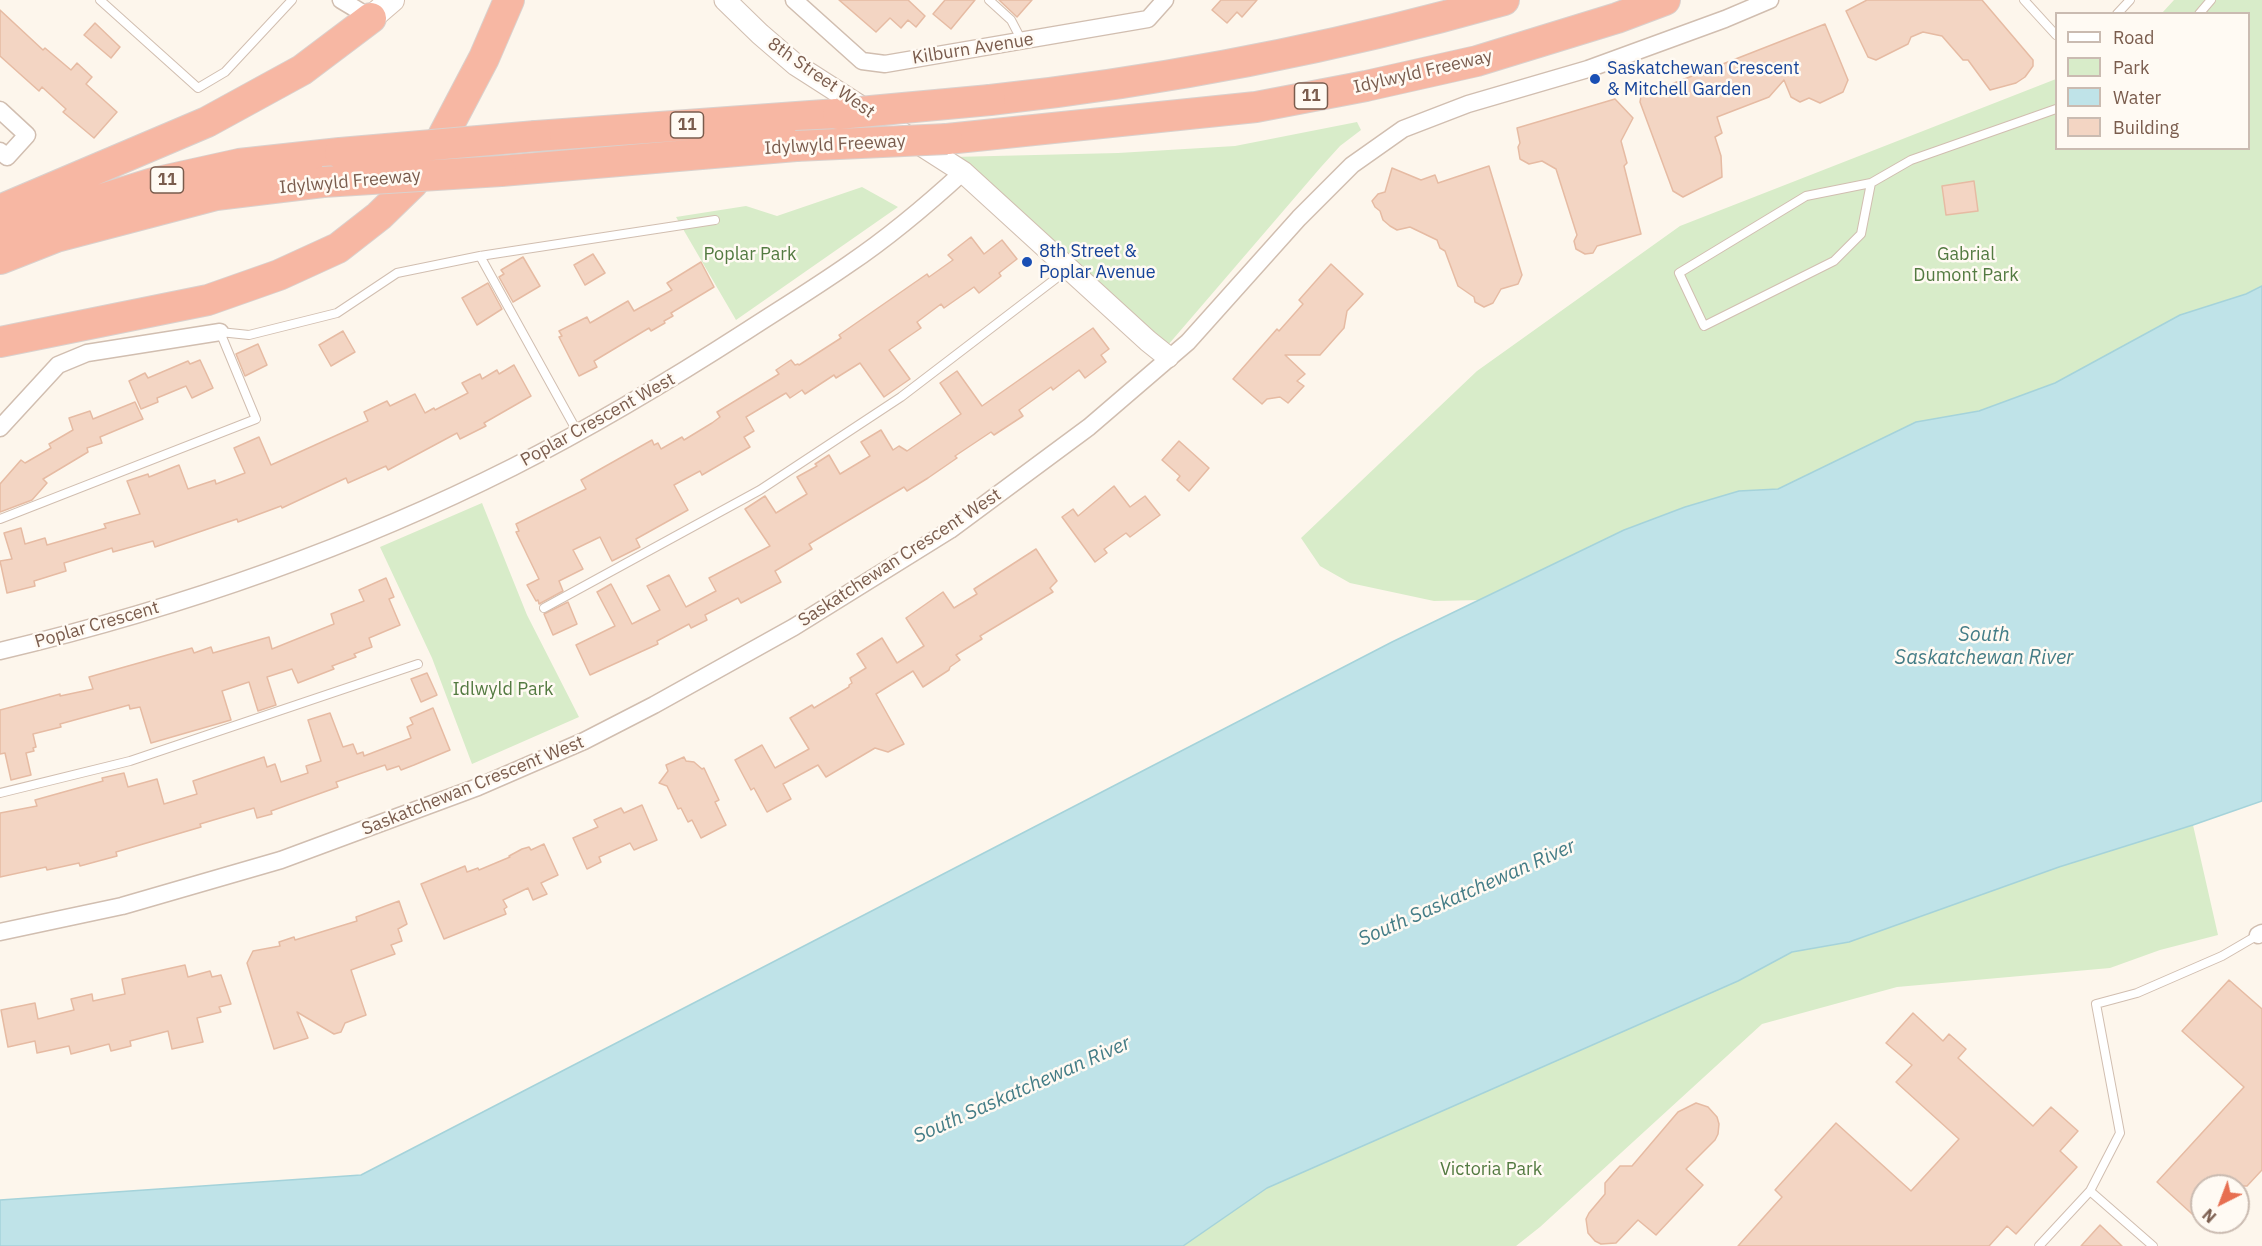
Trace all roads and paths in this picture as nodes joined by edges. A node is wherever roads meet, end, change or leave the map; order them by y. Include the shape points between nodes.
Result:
1 (100, 0) edge
2 (292, 0) edge
3 (341, 0) edge
4 (509, 0) edge
5 (725, 0) edge
6 (794, 0) edge
7 (989, 0) edge
8 (1165, 0) edge
9 (1504, 0) edge
10 (1665, 0) edge
11 (1770, 0) edge
12 (2024, 0) edge
13 (2130, 0) edge
14 (2211, 0) edge
15 (381, 9) edge
16 (2119, 12) edge
17 (2201, 12) edge
18 (2055, 34) edge
19 (1023, 42) junction
20 (2055, 109) edge
21 (0, 110) edge
22 (0, 151) edge
23 (963, 172) junction
24 (1871, 183) junction
25 (0, 210) edge
26 (715, 220) dead end
27 (0, 231) edge
28 (480, 256) junction
29 (0, 259) edge
30 (1070, 267) junction
31 (220, 332) junction
32 (0, 342) edge
33 (1168, 357) junction
34 (0, 428) edge
35 (578, 433) junction
36 (0, 519) edge
37 (194, 597) joint
38 (544, 608) dead end
39 (0, 651) edge
40 (418, 663) dead end
41 (0, 793) edge
42 (0, 932) edge
43 (2260, 934) edge
44 (2090, 1191) junction
45 (2039, 1246) edge
46 (2152, 1246) edge

1 - 2 lane via 198,88 225,72
3 - 15 street
4 - 32 highway via 484,58 413,183 338,248 279,275 208,300
5 - 23 street, 8th Street West via 796,65
6 - 19 street, Kilburn Avenue via 862,61 885,64
7 - 19 lane via 1011,20
8 - 19 street, Kilburn Avenue via 1148,19
9 - 27 highway, Idylwyld Freeway / 11, bridge via 1305,51 1120,84 838,114 536,136 239,164 153,183
10 - 29 highway, Idylwyld Freeway / 11, bridge via 1477,62 1256,107 947,139 796,146 323,182 216,195 56,237
11 - 33 street, Saskatchewan Crescent West via 1588,69 1468,104 1402,129 1352,165 1188,342
12 - 18 lane
13 - 16 lane
14 - 17 lane
15 - 25 highway via 302,70 207,122
20 - 24 lane via 1911,160
21 - 22 street via 27,135 7,157
23 - 30 street, 8th Street West
23 - 35 street, Poplar Crescent West via 850,264 685,371
24 - 24 lane via 1861,234 1834,261 1704,326 1679,273 1806,196
26 - 28 lane
28 - 31 lane via 397,273 337,313 249,335
28 - 35 lane
30 - 33 street, 8th Street West
30 - 38 lane via 901,397 760,490
31 - 34 street via 87,353 58,365
31 - 36 lane via 256,419
33 - 42 street, Saskatchewan Crescent West via 1089,428 950,530 794,627 585,741 440,802 280,860 122,906
35 - 37 street, Poplar Crescent West via 385,525 288,565
37 - 39 street, Poplar Crescent
40 - 41 lane via 130,761
43 - 44 lane via 2222,956 2137,993 2096,1004 2120,1133
44 - 45 lane
44 - 46 lane

